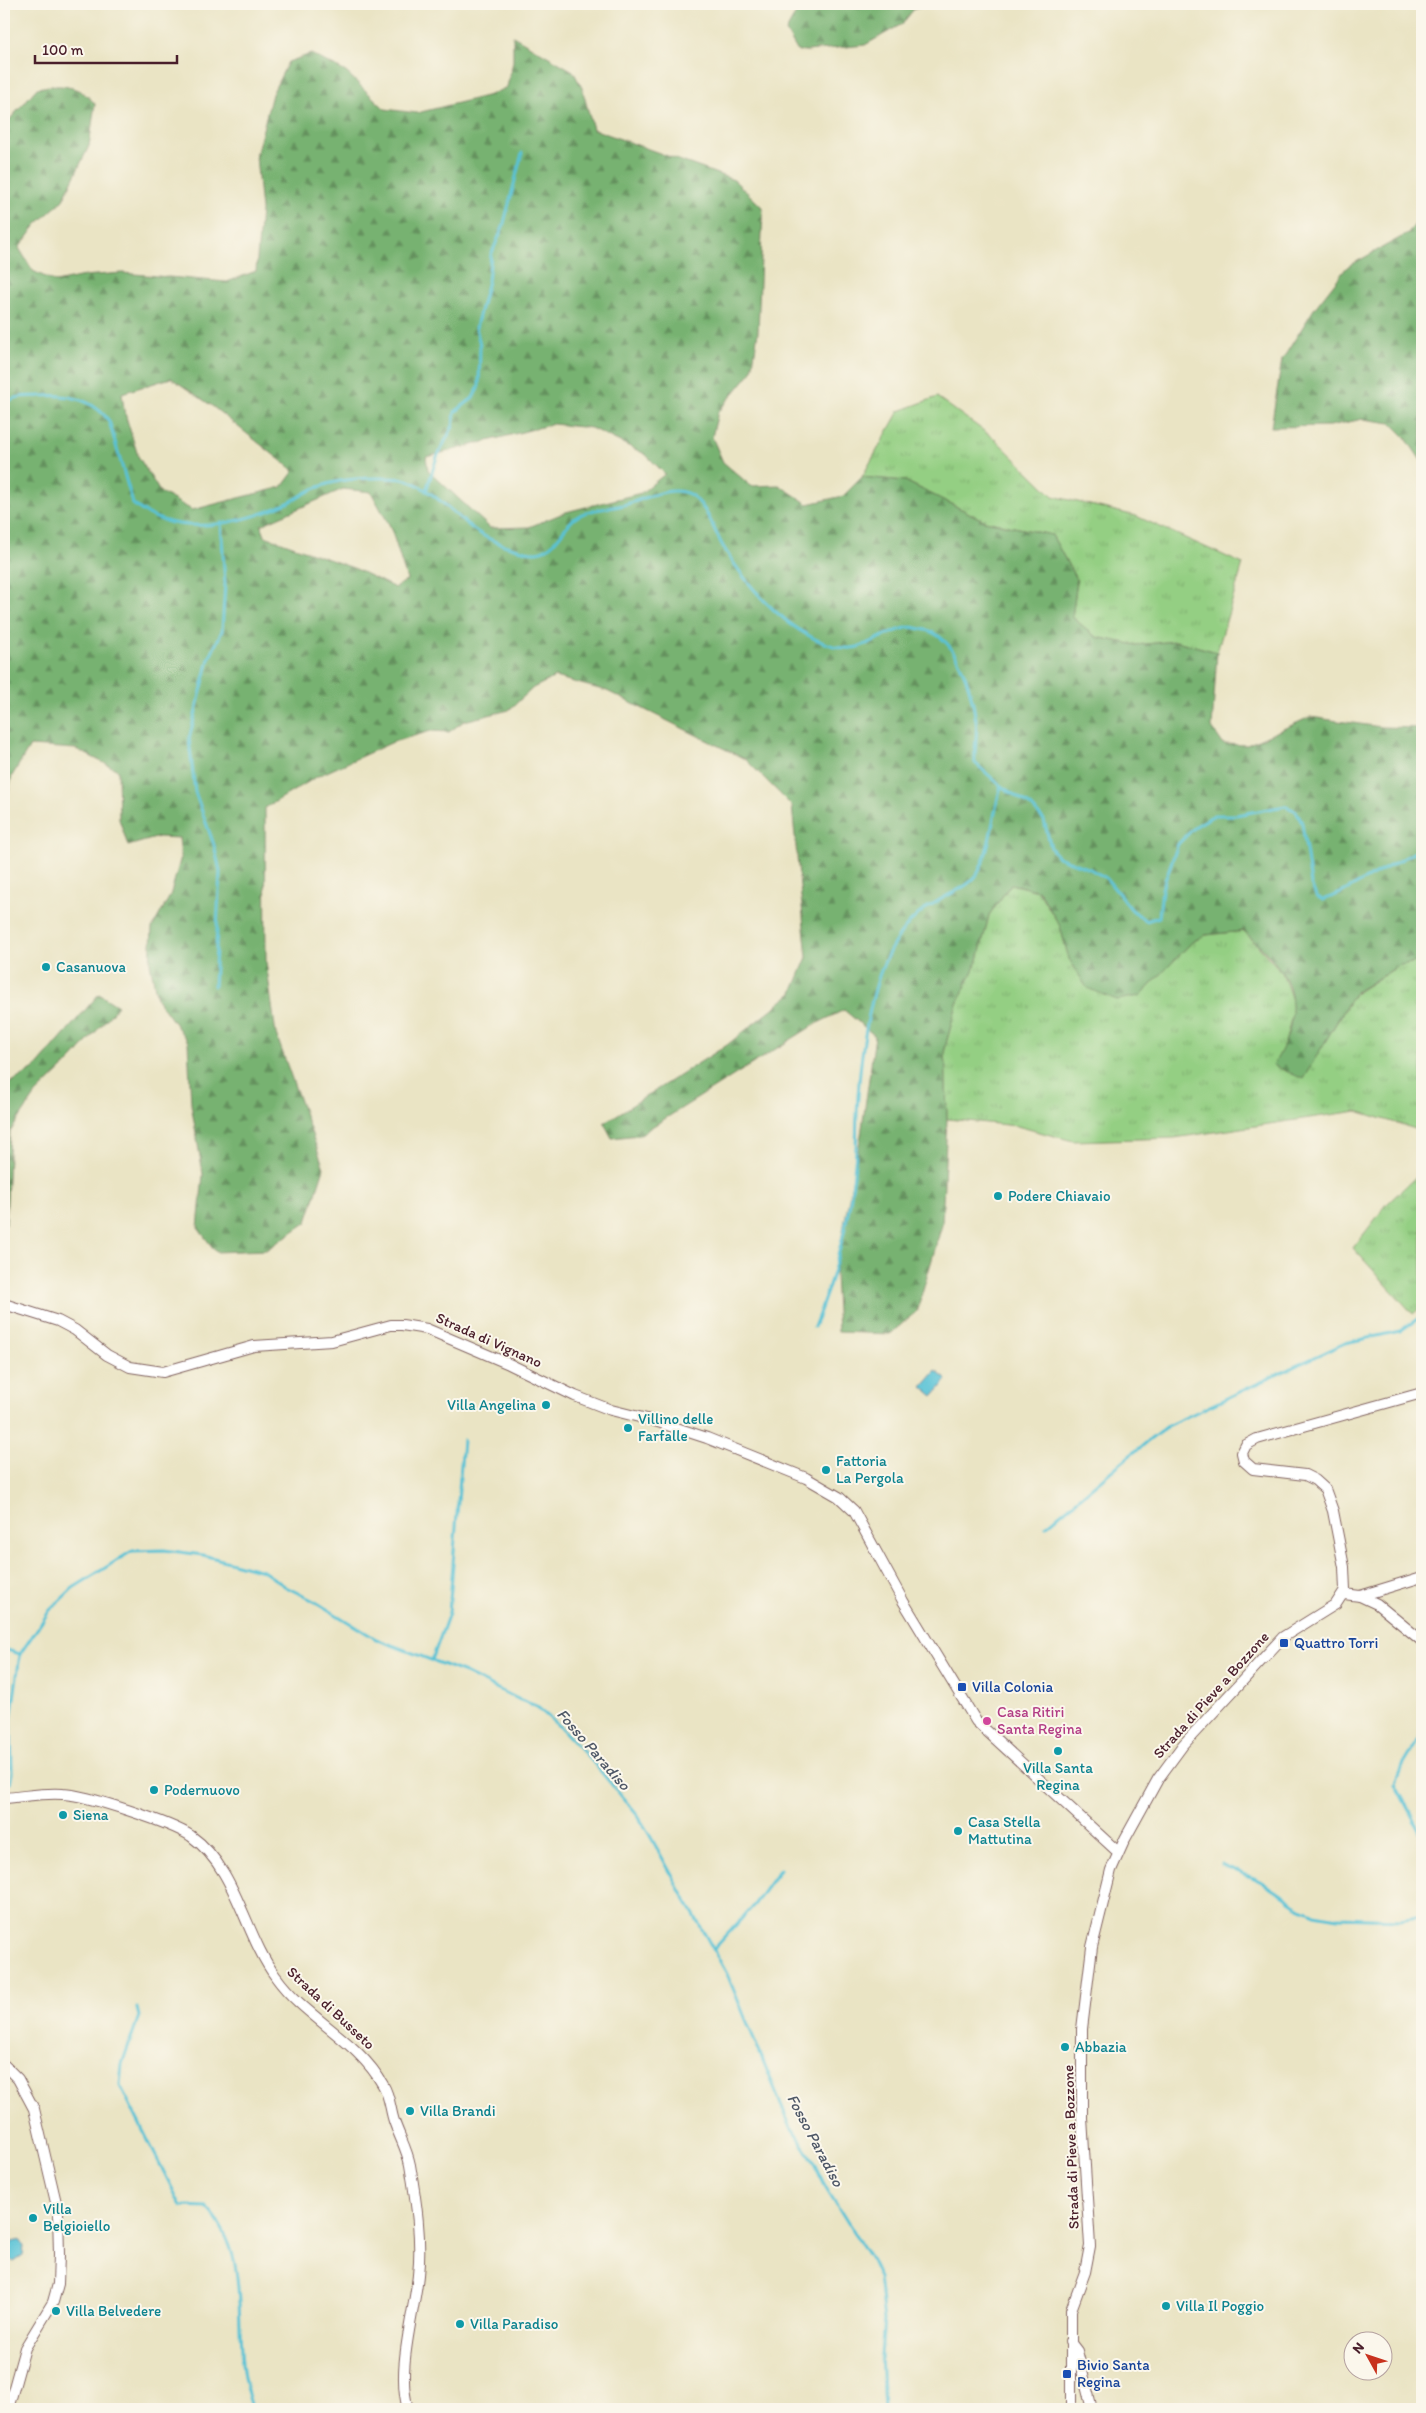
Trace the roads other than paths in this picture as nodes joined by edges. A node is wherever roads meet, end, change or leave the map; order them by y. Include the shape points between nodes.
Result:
1 (4, 1304) edge
2 (1422, 1393) edge
3 (1422, 1577) edge
4 (1344, 1594) junction
5 (1360, 1596) junction
6 (1422, 1641) edge
7 (4, 1798) edge
8 (1118, 1852) junction
9 (4, 2065) edge
10 (1070, 2342) junction
11 (8, 2409) edge
12 (408, 2409) edge
13 (1071, 2409) edge
14 (1092, 2409) edge

1 - 8 street, Strada di Vignano via 58,1321 130,1367 164,1372 254,1346 332,1341 391,1326 427,1329 610,1410 655,1421 758,1457 825,1488 854,1511 903,1601 976,1721
2 - 4 street via 1257,1439 1242,1451 1244,1461 1253,1469 1305,1475 1325,1489 1333,1511 1344,1567
3 - 5 street
4 - 5 street
4 - 8 street, Strada di Pieve a Bozzone via 1336,1604 1282,1637 1187,1740 1160,1774
5 - 6 street via 1377,1604
7 - 12 street, Strada di Busseto via 46,1794 76,1796 173,1827 193,1837 222,1870 263,1958 276,1978 352,2048 380,2080 407,2152 416,2213 418,2274 404,2382
8 - 10 street, Strada di Pieve a Bozzone via 1092,1946 1083,2021 1082,2118 1090,2246 1085,2272 1072,2306
9 - 11 street via 18,2079 37,2117 58,2210 59,2254 58,2284 53,2302 26,2348
10 - 13 street, Strada di Pieve a Bozzone
10 - 14 street via 1077,2351

